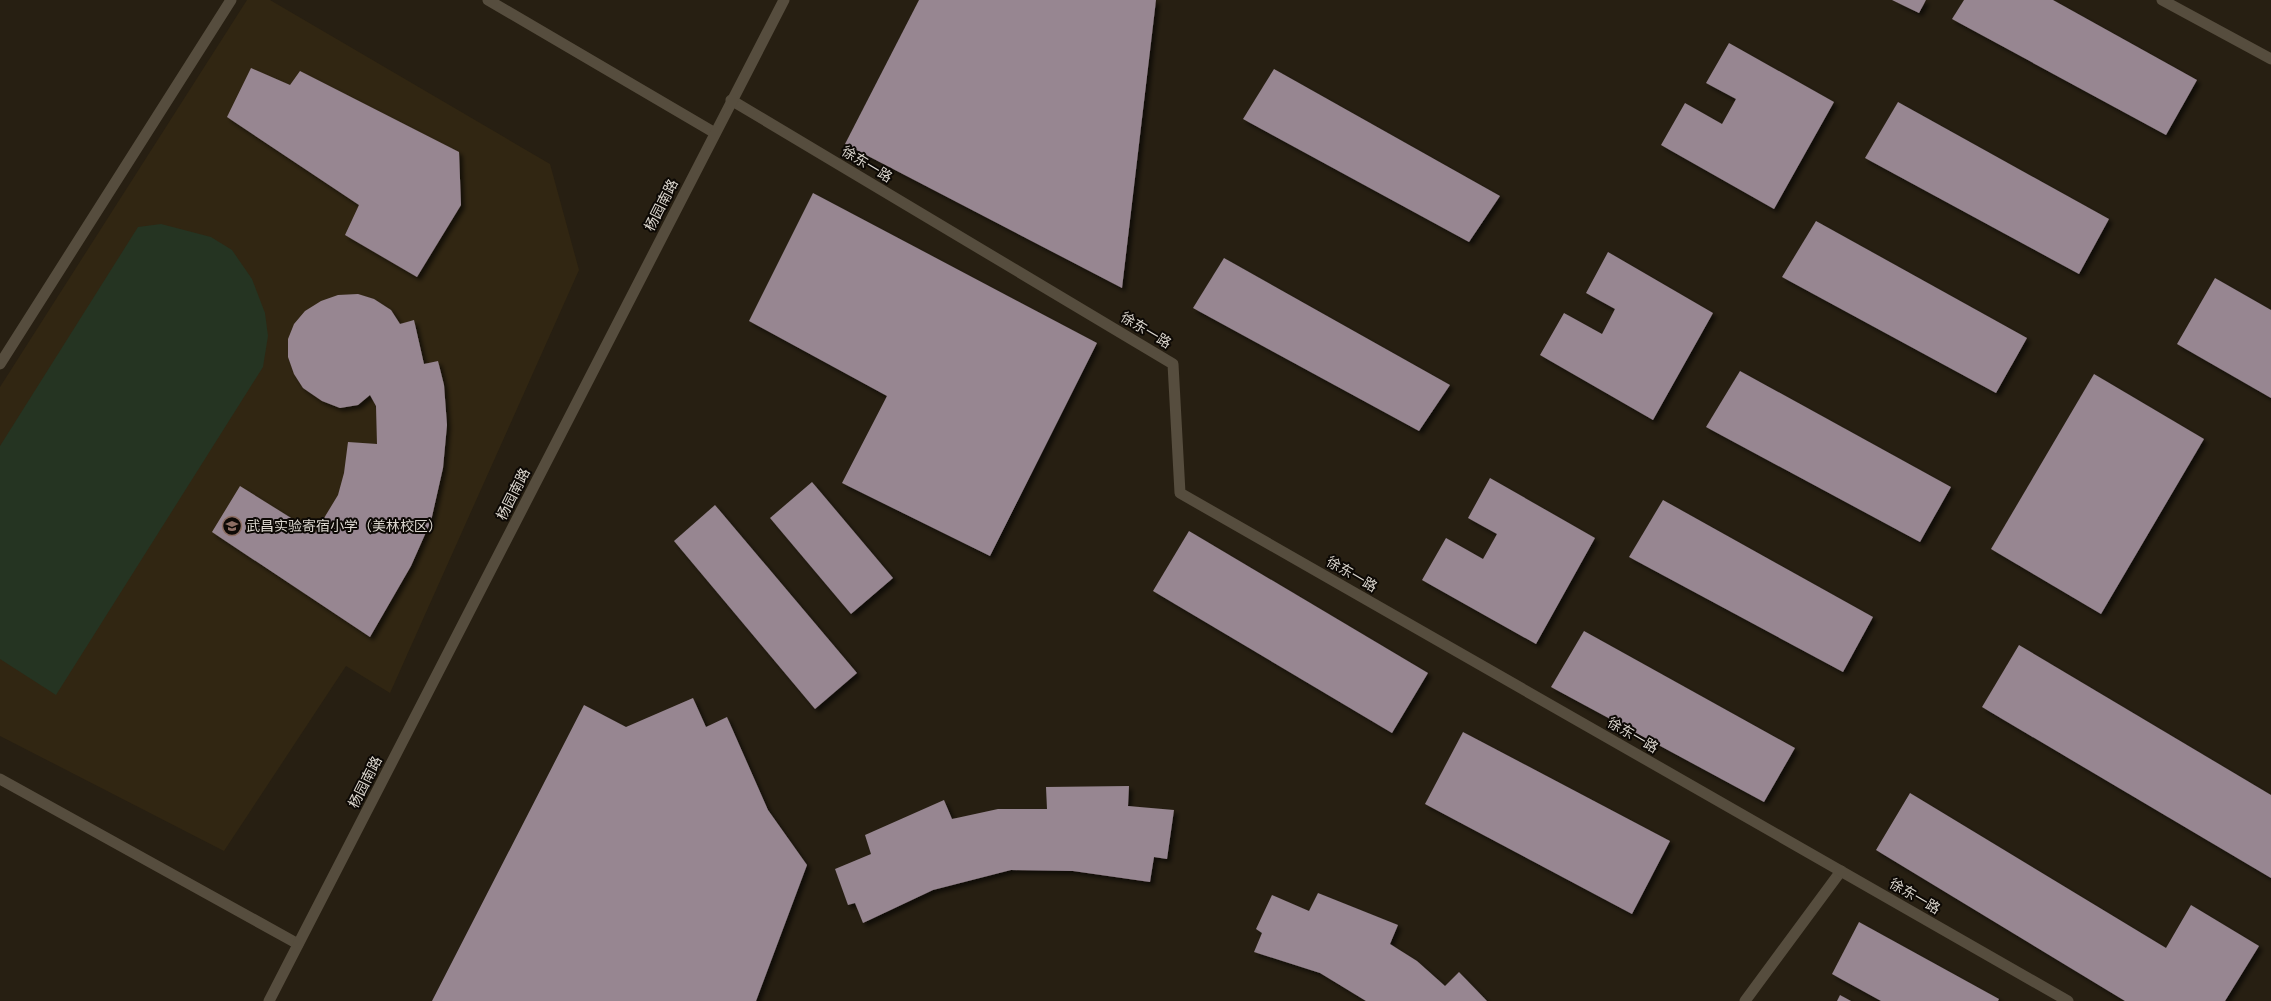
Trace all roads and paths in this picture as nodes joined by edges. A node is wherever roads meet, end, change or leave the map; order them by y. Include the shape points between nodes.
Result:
1 (231, 0) edge
2 (488, 0) edge
3 (784, 0) edge
4 (2162, 0) edge
5 (2271, 59) edge
6 (731, 100) junction
7 (715, 133) junction
8 (0, 364) edge
9 (0, 779) edge
10 (1841, 871) junction
11 (298, 944) junction
12 (269, 1001) edge
13 (1745, 1001) edge
14 (2068, 1001) edge

1 - 8 street
2 - 7 street
3 - 6 street, 杨园南路
4 - 5 street
6 - 7 street, 杨园南路
6 - 10 street, 徐东一路 via 1173,364 1180,493
7 - 11 street, 杨园南路
9 - 11 street
10 - 13 street
10 - 14 street, 徐东一路
11 - 12 street, 杨园南路

